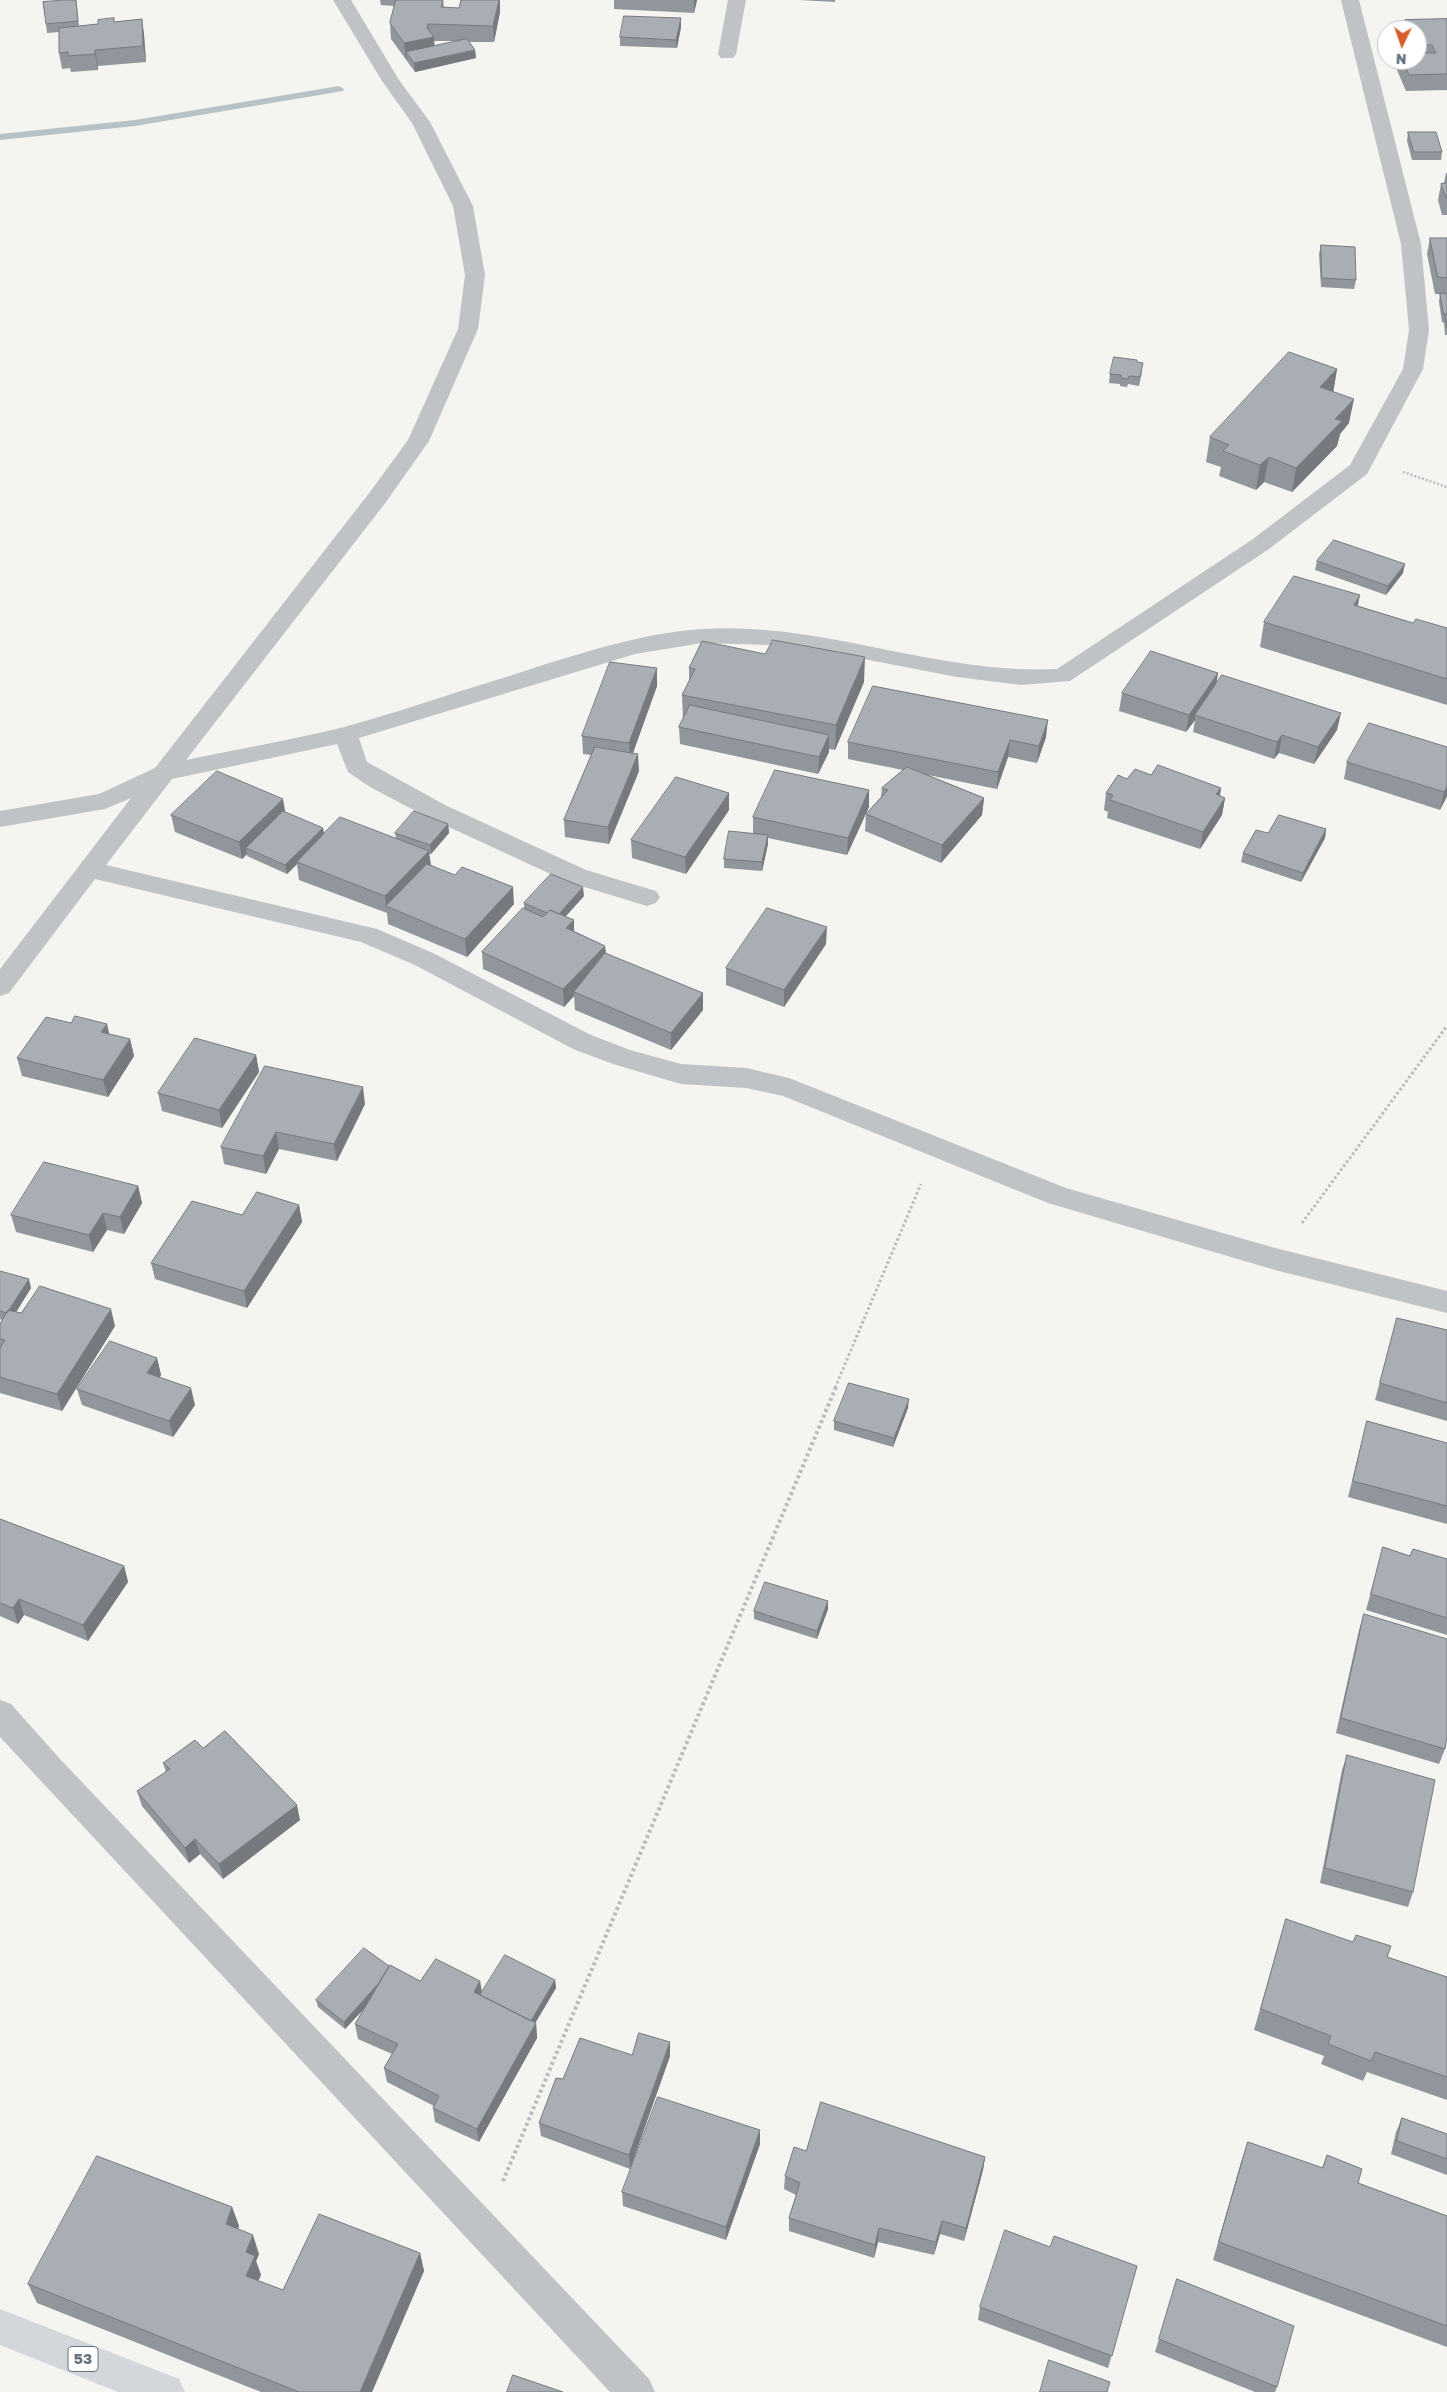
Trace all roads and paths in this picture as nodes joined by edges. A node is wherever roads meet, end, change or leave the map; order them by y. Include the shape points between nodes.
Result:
1 (342, 0) edge
2 (738, 0) edge
3 (1350, 0) edge
4 (727, 54) dead end
5 (1364, 459) junction
6 (1447, 488) edge
7 (346, 734) junction
8 (164, 773) junction
9 (0, 819) edge
10 (89, 869) junction
11 (647, 897) dead end
12 (0, 987) edge
13 (1447, 1026) edge
14 (937, 1147) junction
15 (1275, 1259) junction
16 (1447, 1302) edge
17 (0, 1714) edge
18 (482, 2230) junction
19 (0, 2326) edge
20 (166, 2392) edge
21 (636, 2392) edge

1 - 8 street via 391,81 421,122 463,206 475,276 468,329 418,441
2 - 4 street
3 - 5 street via 1411,244 1419,330 1414,369
5 - 6 path
5 - 7 street via 1359,469 1261,544 1062,676 1021,678 957,670 822,644 770,638 702,636 633,647
7 - 8 street
7 - 11 street via 356,766 379,781 577,876
8 - 9 street via 105,801
8 - 10 street
10 - 12 street
10 - 14 street via 368,935 424,959 582,1042 622,1057 681,1074 746,1078 789,1088
13 - 15 path
14 - 15 street via 1058,1196
14 - 18 path
15 - 16 street
17 - 18 street
18 - 21 street
19 - 20 main road, 53

